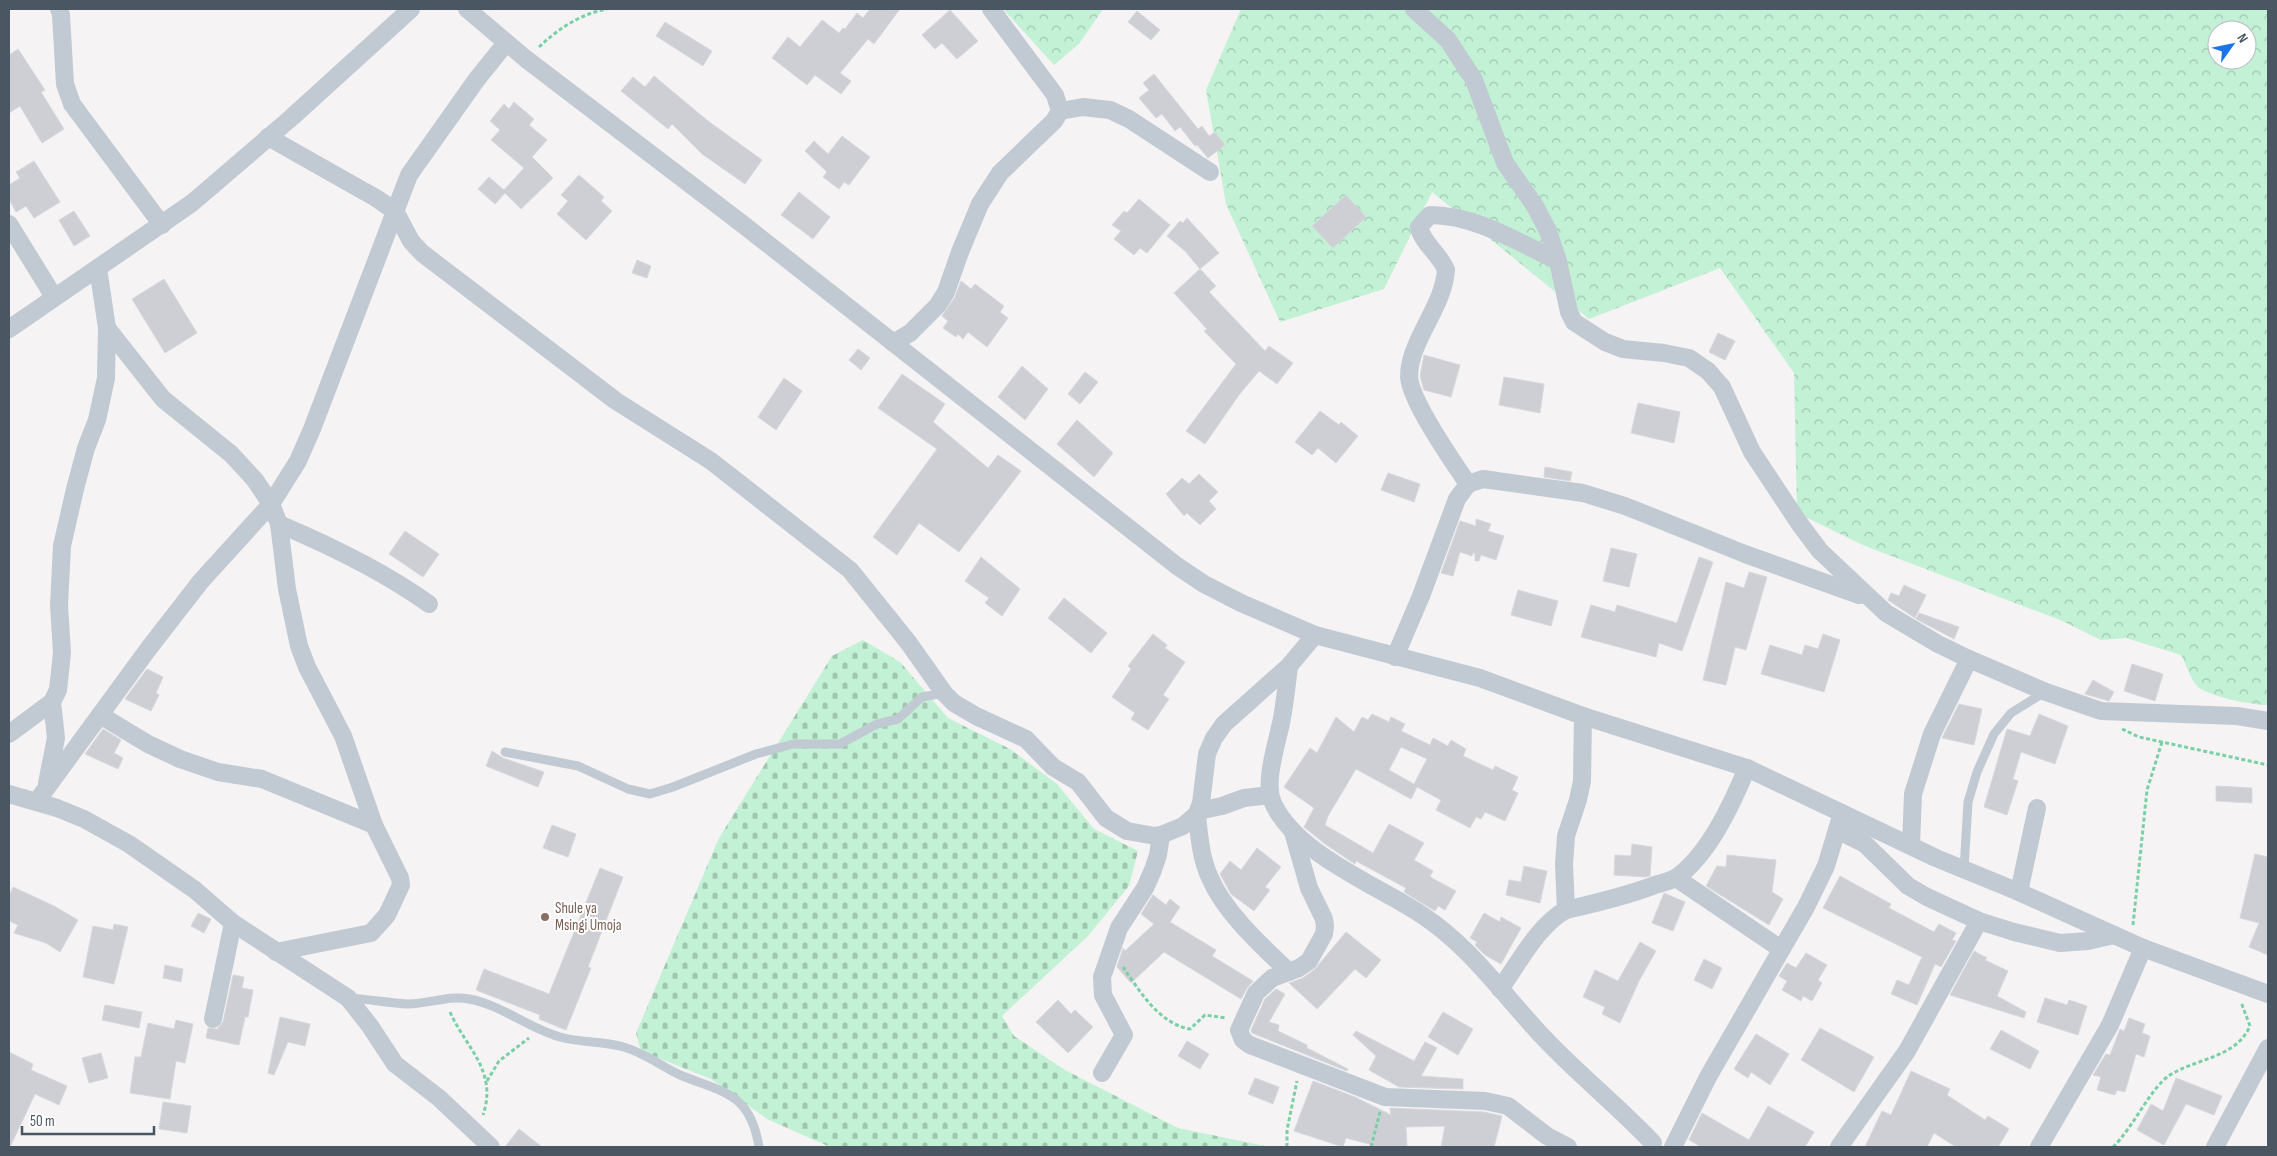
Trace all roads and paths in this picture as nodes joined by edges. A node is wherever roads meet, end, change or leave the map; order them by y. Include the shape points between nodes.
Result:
1 (59, 9) edge
2 (390, 9) edge
3 (411, 9) edge
4 (467, 9) edge
5 (607, 9) edge
6 (991, 9) edge
7 (1414, 9) edge
8 (384, 33) junction
9 (506, 42) junction
10 (526, 59) junction
11 (1060, 110) junction
12 (268, 137) junction
13 (1210, 172) dead end
14 (395, 211) junction
15 (9, 224) edge
16 (162, 225) junction
17 (1558, 261) junction
18 (98, 268) junction
19 (54, 297) junction
20 (108, 328) junction
21 (9, 329) edge
22 (894, 343) junction
23 (1468, 484) junction
24 (271, 504) junction
25 (279, 524) junction
26 (1870, 600) junction
27 (429, 604) dead end
28 (1315, 635) junction
29 (1396, 657) junction
30 (1969, 660) junction
31 (1289, 666) junction
32 (2046, 692) junction
33 (944, 693) junction
34 (52, 702) junction
35 (2100, 711) junction
36 (100, 715) junction
37 (1583, 716) junction
38 (2268, 721) edge
39 (9, 734) edge
40 (2162, 742) junction
41 (505, 752) dead end
42 (2268, 764) edge
43 (1747, 768) junction
44 (9, 794) edge
45 (1270, 795) junction
46 (41, 796) junction
47 (2037, 808) dead end
48 (1198, 813) junction
49 (1842, 813) junction
50 (374, 825) junction
51 (1837, 830) junction
52 (1293, 832) junction
53 (1161, 835) junction
54 (1911, 845) junction
55 (1964, 869) junction
56 (1676, 878) junction
57 (2019, 892) junction
58 (1566, 910) junction
59 (1979, 921) junction
60 (233, 923) junction
61 (2114, 935) junction
62 (1112, 944) junction
63 (2137, 946) junction
64 (1781, 949) junction
65 (276, 952) junction
66 (1289, 972) junction
67 (2231, 979) junction
68 (1500, 989) junction
69 (2268, 994) edge
70 (348, 998) junction
71 (445, 999) junction
72 (213, 1019) dead end
73 (1241, 1023) junction
74 (541, 1030) junction
75 (2268, 1048) edge
76 (1302, 1063) junction
77 (1102, 1074) dead end
78 (487, 1081) junction
79 (1385, 1096) junction
80 (475, 1132) junction
81 (1647, 1145) edge
82 (491, 1147) edge
83 (759, 1147) edge
84 (1287, 1147) edge
85 (1371, 1147) edge
86 (1568, 1147) edge
87 (1672, 1147) edge
88 (1839, 1147) edge
89 (2039, 1147) edge
90 (2113, 1147) edge
91 (2215, 1147) edge

1 - 16 street via 65,84 72,104
2 - 8 street
3 - 8 street
4 - 9 street
5 - 10 path via 576,19
6 - 11 street via 1055,95
7 - 17 street via 1448,40 1474,80 1505,163 1535,206
8 - 12 street
9 - 10 street
9 - 14 street via 421,157 409,176
10 - 22 street
11 - 13 street via 1083,107 1110,110
11 - 22 street via 1054,121 1000,174 980,204 938,305 910,333
12 - 14 street
12 - 16 street via 192,204
14 - 24 street via 312,429 298,460
14 - 33 street via 422,253 616,401 711,461 850,570
15 - 19 street
16 - 18 street
17 - 23 street via 1488,228 1445,215 1430,215 1419,227 1446,270 1438,302 1410,363 1409,379 1435,433
17 - 26 street via 1569,312 1582,329 1623,349 1689,358 1708,371 1722,387 1752,452 1799,523 1820,551
18 - 19 street
18 - 20 street
19 - 21 street
20 - 24 street via 163,399 231,454
20 - 34 street via 106,378 62,546 59,604 62,653 58,690
22 - 28 street via 1177,566 1241,603
23 - 26 street via 1483,479 1583,494 1625,506
23 - 29 street via 1457,499
24 - 25 street
24 - 36 street via 202,581
25 - 27 street via 400,584
25 - 50 street via 287,589 299,646 343,736
26 - 30 street via 1915,631
28 - 29 street
28 - 31 street
29 - 37 street via 1480,678
30 - 32 street
30 - 54 street via 1932,734 1913,794
31 - 45 street via 1269,784
31 - 48 street via 1224,724 1214,738 1207,754
32 - 35 street
32 - 55 lane via 2011,713 1994,734 1968,802
33 - 41 lane via 922,697 898,719 869,728 840,744 793,744 774,749 650,794 628,789 578,766
33 - 53 street via 976,716 1032,744 1053,767 1078,782 1099,811 1117,826 1134,833
34 - 39 street
34 - 46 street via 56,738 52,764
35 - 38 street via 2237,716
35 - 40 path via 2127,732
36 - 46 street
36 - 50 street via 180,759 218,772 262,779
37 - 43 street
37 - 58 street via 1582,781 1566,836
40 - 42 path
40 - 63 path via 2147,790
43 - 49 street
43 - 56 street via 1717,828
44 - 46 street
45 - 48 street via 1244,798
45 - 52 street
46 - 60 street via 129,844 195,890
47 - 57 street
48 - 53 street via 1183,826
48 - 66 street via 1202,853 1223,902
49 - 51 street
49 - 54 street
50 - 65 street via 400,878 401,885 387,915 376,929 364,935
51 - 59 street via 1865,844 1908,886
51 - 64 street via 1826,866
52 - 66 street via 1309,888 1325,926 1324,934 1309,960
52 - 68 street via 1333,862 1447,932 1471,954
53 - 62 street via 1153,870 1118,928
54 - 55 street
55 - 57 street
56 - 58 street via 1632,894
56 - 64 street
57 - 61 street
58 - 68 street via 1544,927
59 - 61 street via 2060,943
59 - 88 street via 1907,1050
60 - 65 street
60 - 72 street
61 - 63 street
62 - 73 path via 1117,957 1164,1017 1190,1029 1207,1014
62 - 77 street via 1102,985 1108,1005 1124,1035
63 - 67 street
63 - 89 street via 2110,1025
64 - 87 street
65 - 70 street
66 - 73 street via 1264,984
67 - 69 street
67 - 90 path via 2249,1020 2246,1035 2226,1051 2168,1077 2126,1135
68 - 81 street via 1545,1040 1611,1101
70 - 71 lane via 409,1004
70 - 80 street via 394,1064 439,1098
71 - 74 lane via 467,998 482,1002
71 - 78 path via 476,1054
73 - 76 street via 1240,1035 1250,1045
74 - 78 path via 498,1061
74 - 83 lane via 580,1042 622,1046 730,1093 747,1112
75 - 91 street
76 - 79 street
76 - 84 path via 1287,1130
78 - 80 path via 486,1105
79 - 85 path
79 - 86 street via 1485,1101 1508,1106 1547,1136
80 - 82 street
81 - 87 street

